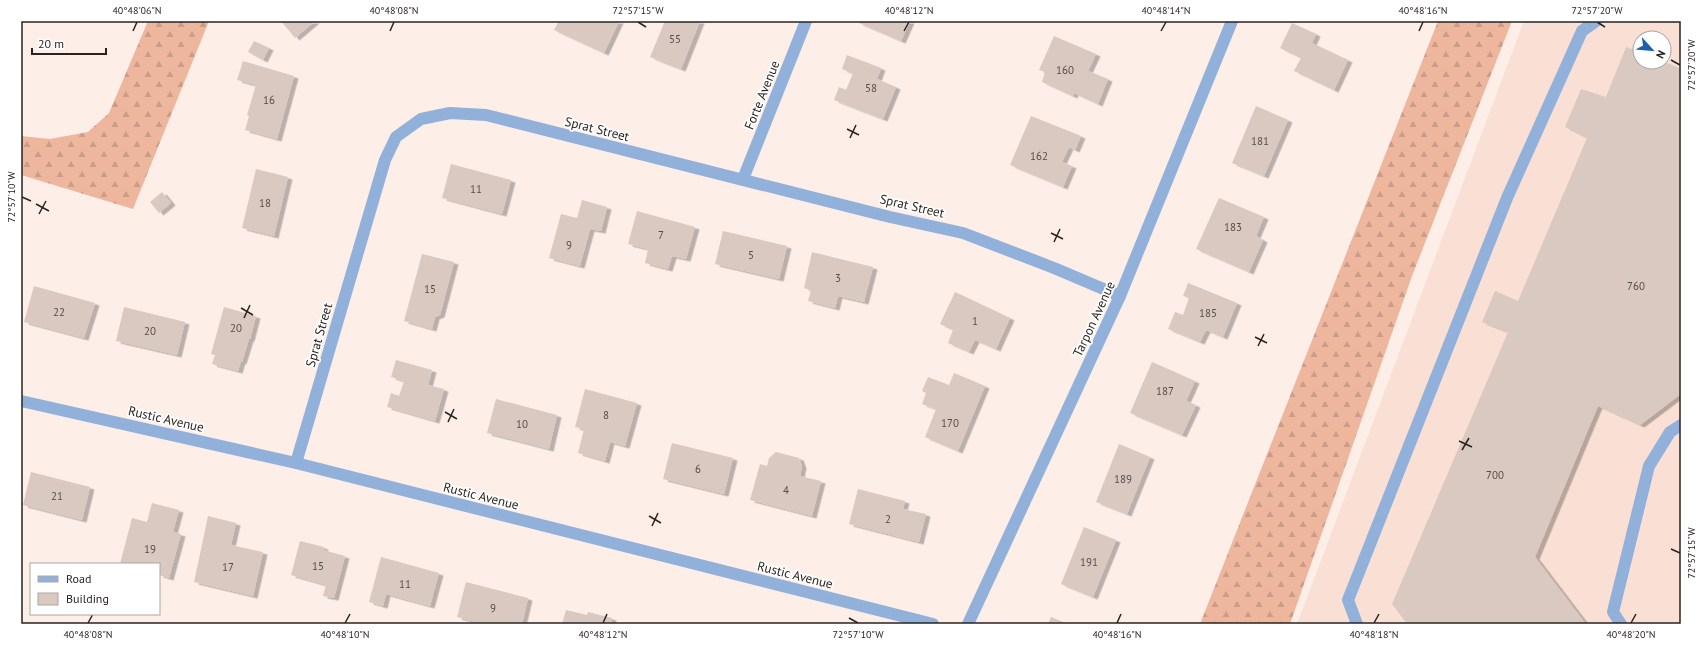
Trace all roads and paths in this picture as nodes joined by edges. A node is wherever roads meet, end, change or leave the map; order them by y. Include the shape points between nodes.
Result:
1 (806, 21) edge
2 (1232, 21) edge
3 (1596, 21) edge
4 (743, 179) junction
5 (1120, 296) junction
6 (21, 401) edge
7 (1681, 425) edge
8 (296, 463) junction
9 (933, 624) edge
10 (968, 624) edge
11 (1357, 624) edge
12 (1621, 624) edge

1 - 4 street, Forte Avenue
2 - 5 street, Tarpon Avenue
3 - 11 street via 1582,31 1507,198 1348,600
4 - 5 street, Sprat Street via 963,232
4 - 8 street, Sprat Street via 486,115 450,113 421,119 396,137 385,160
5 - 10 street, Tarpon Avenue
6 - 8 street, Rustic Avenue
7 - 12 street via 1670,432 1649,466 1613,612
8 - 9 street, Rustic Avenue

